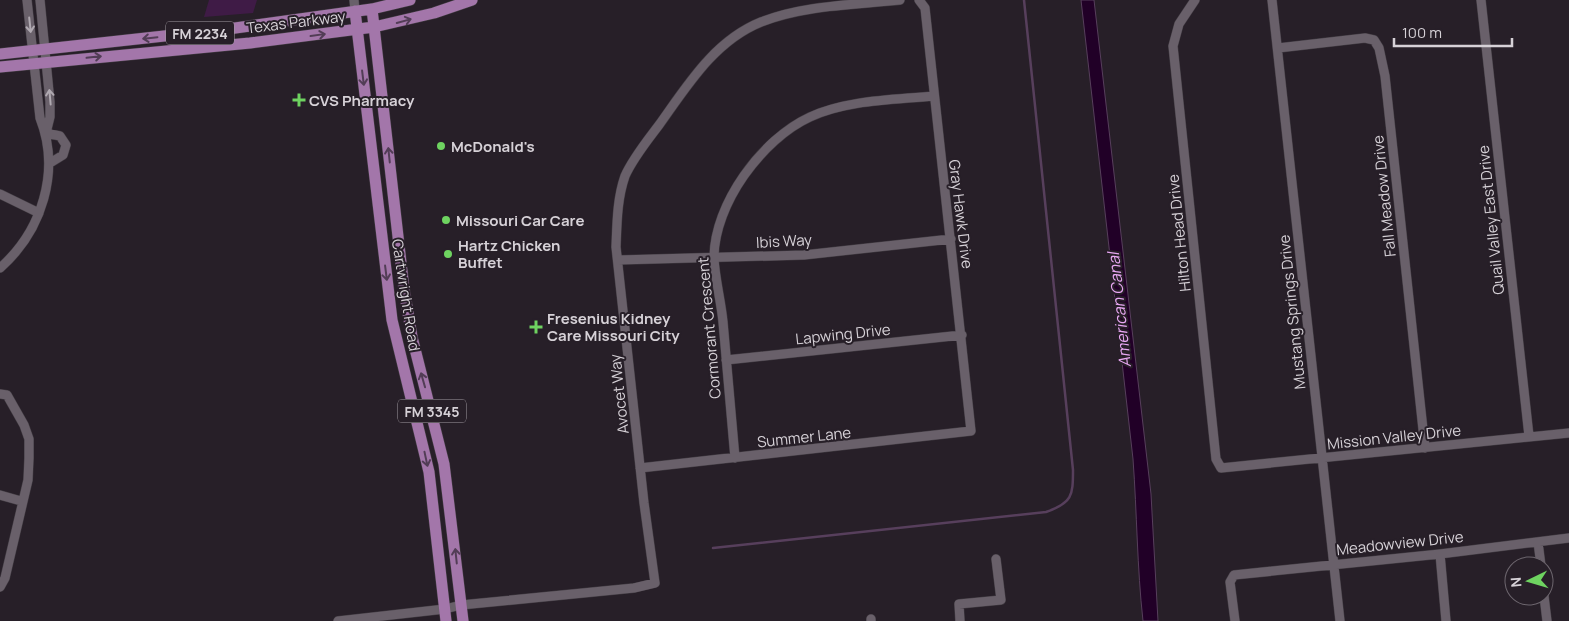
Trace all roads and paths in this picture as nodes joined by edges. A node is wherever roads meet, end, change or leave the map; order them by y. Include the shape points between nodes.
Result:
1 (27, 0) edge
2 (40, 0) edge
3 (410, 0) edge
4 (472, 0) edge
5 (900, 0) edge
6 (1195, 0) edge
7 (1272, 0) edge
8 (1481, 0) edge
9 (921, 1) edge
10 (372, 4) edge
11 (354, 6) edge
12 (374, 27) junction
13 (357, 30) junction
14 (1278, 48) junction
15 (44, 49) junction
16 (32, 51) junction
17 (0, 54) edge
18 (46, 62) junction
19 (34, 63) junction
20 (0, 67) edge
21 (933, 96) junction
22 (46, 133) junction
23 (50, 163) junction
24 (393, 189) junction
25 (376, 192) junction
26 (0, 194) edge
27 (39, 213) junction
28 (951, 239) junction
29 (714, 258) junction
30 (618, 260) junction
31 (0, 268) edge
32 (404, 289) junction
33 (388, 292) junction
34 (962, 335) junction
35 (726, 360) junction
36 (0, 394) edge
37 (436, 425) junction
38 (420, 430) junction
39 (971, 431) joint
40 (1569, 433) edge
41 (1529, 436) junction
42 (1425, 448) junction
43 (735, 458) junction
44 (1322, 458) junction
45 (640, 468) junction
46 (1221, 468) joint
47 (0, 495) edge
48 (22, 501) junction
49 (1569, 538) edge
50 (1538, 542) junction
51 (1440, 554) junction
52 (1539, 556) edge
53 (996, 559) dead end
54 (1333, 564) junction
55 (0, 587) edge
56 (461, 605) junction
57 (1545, 606) edge
58 (445, 609) junction
59 (338, 621) edge
60 (446, 621) edge
61 (463, 621) edge
62 (960, 621) edge
63 (1235, 621) edge
64 (1340, 621) edge
65 (1446, 621) edge
66 (1547, 621) edge

1 -> 16 street
2 - 15 street
3 - 10 main road, Texas Parkway / FM 2234
12 -> 4 main road, Texas Parkway / FM 2234
5 - 30 street, Avocet Way via 787,14 760,22 714,53 701,66 638,154 626,176 617,208
6 - 46 street, Hilton Head Drive via 1179,24 1173,46 1216,459
7 - 14 street, Mustang Springs Drive
8 - 41 street, Quail Valley East Drive
9 - 21 street, Gray Hawk Drive via 925,8
10 - 11 main road, Texas Parkway / FM 2234
10 - 12 main road, Cartwright Road
11 - 13 main road, Cartwright Road
11 -> 15 main road, Texas Parkway / FM 2234 via 228,29
12 - 13 main road, Texas Parkway / FM 2234
24 -> 12 main road, Cartwright Road / FM 3345
18 -> 13 main road, Texas Parkway / FM 2234
13 -> 25 main road, Cartwright Road / FM 3345
14 - 42 street, Fall Meadow Drive via 1365,38 1374,40 1379,48 1385,76
14 - 44 street, Mustang Springs Drive
15 - 16 main road, Texas Parkway / FM 2234
15 - 18 street
16 - 17 main road, Texas Parkway / FM 2234
16 - 19 street
18 - 19 main road, Texas Parkway / FM 2234
22 -> 18 street via 50,117
19 - 20 main road, Texas Parkway / FM 2234
19 - 22 street via 40,118
21 - 28 street, Gray Hawk Drive
21 - 29 street, Cormorant Crescent via 833,109 788,129 756,158 745,174 722,220
22 - 23 street
22 - 23 street via 60,136 66,145 63,155
23 - 27 street
24 - 25 main road
24 - 32 main road, Cartwright Road / FM 3345
25 -> 33 main road, Cartwright Road / FM 3345
26 - 27 street
27 - 31 street via 24,242
28 - 29 street, Ibis Way via 804,255
28 - 34 street, Gray Hawk Drive
29 - 30 street, Ibis Way
29 - 35 street, Cormorant Crescent
30 - 45 street, Avocet Way
32 - 33 main road
37 -> 32 main road, Cartwright Road / FM 3345 via 418,360
33 - 38 main road, Cartwright Road / FM 3345 via 398,348
34 - 35 street, Lapwing Drive
34 - 39 street, Gray Hawk Drive
35 - 43 street, Cormorant Crescent
36 - 48 street via 7,395 14,405 29,439 28,480
37 - 38 main road
56 -> 37 main road, Cartwright Road / FM 3345 via 448,488
38 -> 58 main road, Cartwright Road / FM 3345 via 429,472
39 - 43 street, Summer Lane
40 - 41 street, Mission Valley Drive
41 - 42 street, Mission Valley Drive
42 - 44 street, Mission Valley Drive
43 - 45 street, Summer Lane
44 - 46 street, Mission Valley Drive
44 - 54 street, Mustang Springs Drive
45 - 56 street, Avocet Way via 656,583 634,588
47 - 48 street
48 - 55 street via 5,578
49 - 50 street, Meadowview Drive
50 - 51 street, Meadowview Drive
50 - 52 street
51 - 54 street, Meadowview Drive
51 - 65 street
53 - 62 street via 1000,600 959,604
54 - 63 street, Meadowview Drive via 1234,575 1230,582
54 - 64 street, Mustang Springs Drive
56 - 58 street
56 - 61 main road, Cartwright Road / FM 3345
57 - 66 street
58 - 59 street
58 - 60 main road, Cartwright Road / FM 3345

